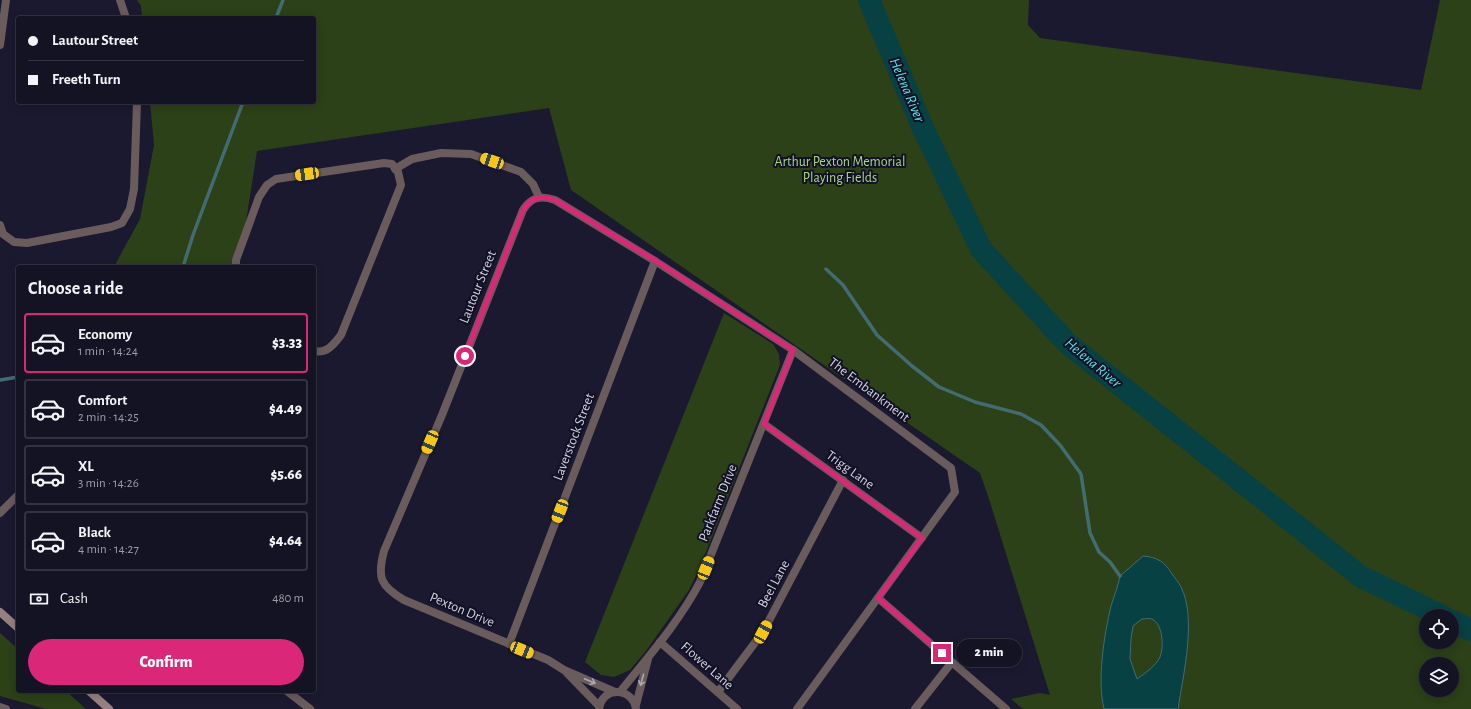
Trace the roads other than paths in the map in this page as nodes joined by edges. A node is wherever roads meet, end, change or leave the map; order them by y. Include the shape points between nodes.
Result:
1 (6, 0) edge
2 (120, 0) edge
3 (125, 16) edge
4 (0, 45) edge
5 (137, 104) edge
6 (395, 170) junction
7 (539, 197) junction
8 (0, 225) edge
9 (1, 235) edge
10 (656, 261) junction
11 (236, 265) edge
12 (793, 350) junction
13 (316, 351) edge
14 (764, 424) junction
15 (842, 480) junction
16 (16, 496) edge
17 (0, 513) edge
18 (922, 538) junction
19 (384, 551) joint
20 (878, 598) junction
21 (0, 612) edge
22 (16, 626) edge
23 (660, 642) junction
24 (509, 644) junction
25 (649, 656) junction
26 (952, 662) junction
27 (564, 670) junction
28 (617, 692) junction
29 (718, 692) junction
30 (91, 693) edge
31 (290, 693) edge
32 (0, 707) edge
33 (599, 707) edge
34 (636, 707) edge
35 (6, 709) edge
36 (109, 709) edge
37 (310, 709) edge
38 (737, 709) edge
39 (797, 709) edge
40 (915, 709) edge
41 (1006, 709) edge

1 - 4 street
2 - 3 street
5 - 9 street via 134,189 130,209 122,223 27,243 14,242
6 - 7 street via 412,159 441,152 471,154 521,172 533,184
6 - 11 street via 392,164 384,163 276,179 267,185 259,197
6 - 13 street via 401,185 341,335 326,350
7 - 10 street, The Embankment via 555,200
7 - 19 street, Lautour Street via 532,200 523,210 442,415
8 - 9 street
10 - 12 street, The Embankment
10 - 24 street, Laverstock Street
12 - 14 street, Parkfarm Drive
12 - 18 street, The Embankment via 951,468 955,492
14 - 15 street, Trigg Lane
14 - 23 street, Parkfarm Drive via 700,582
15 - 18 street, Trigg Lane
15 - 29 street, Beel Lane via 763,632
16 - 17 street
18 - 20 street, The Embankment
19 - 24 street, Pexton Drive via 380,565 381,576 386,587 394,594
20 - 26 street
20 - 39 street, The Embankment
21 - 22 street
23 - 25 street, Parkfarm Drive
23 - 29 street, Flower Lane
24 - 27 street, Pexton Drive via 548,660
25 - 28 street, Parkfarm Drive
25 -> 34 street, Parkfarm Drive
26 - 40 street
26 - 41 street
27 -> 28 street, Pexton Drive
27 - 33 street, Pexton Drive
28 - 33 street, Parkfarm Drive via 607,695
28 - 34 street, Parkfarm Drive via 628,695
29 - 38 street, Flower Lane
30 - 36 street
31 - 37 street
32 - 35 street

